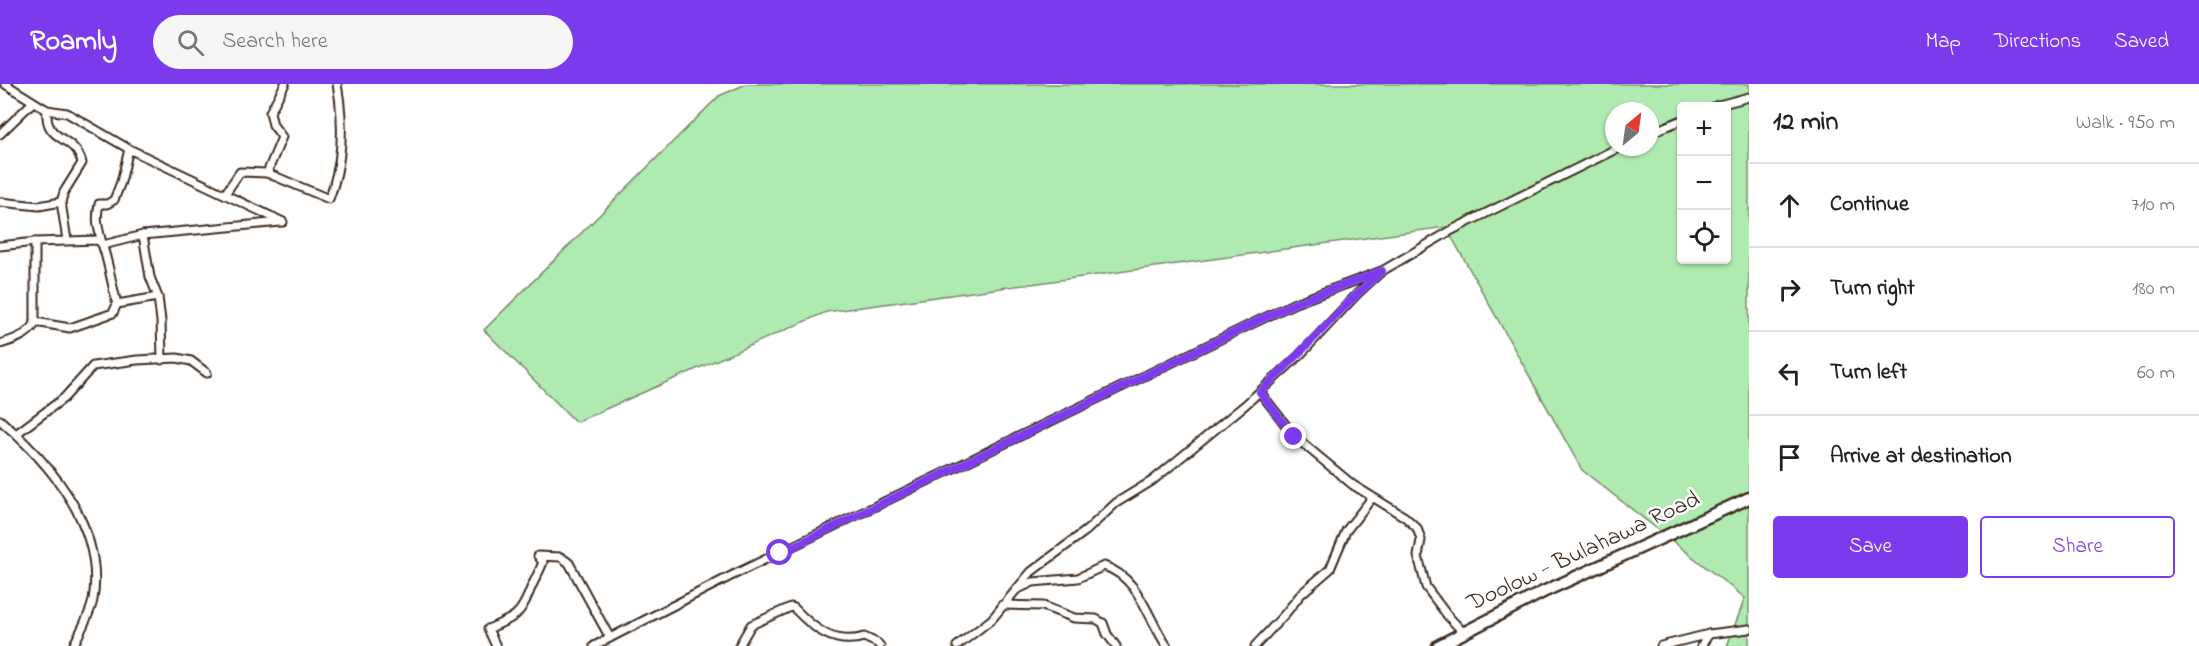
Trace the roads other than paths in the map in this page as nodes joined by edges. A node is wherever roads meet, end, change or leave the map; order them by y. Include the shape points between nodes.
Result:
1 (5, 84) edge
2 (285, 84) edge
3 (337, 84) edge
4 (1749, 97) edge
5 (33, 102) junction
6 (1730, 102) edge
7 (47, 110) junction
8 (1677, 122) edge
9 (1659, 129) edge
10 (0, 134) edge
11 (129, 149) junction
12 (1605, 154) edge
13 (267, 173) junction
14 (225, 194) junction
15 (0, 202) edge
16 (61, 202) junction
17 (143, 235) junction
18 (67, 240) junction
19 (35, 242) junction
20 (103, 245) junction
21 (0, 246) edge
22 (1382, 271) junction
23 (158, 297) junction
24 (117, 304) junction
25 (35, 322) junction
26 (0, 344) edge
27 (162, 360) junction
28 (207, 373) dead end
29 (1260, 392) junction
30 (0, 420) edge
31 (16, 434) junction
32 (1372, 498) junction
33 (1749, 498) edge
34 (1015, 590) junction
35 (1002, 605) junction
36 (1749, 629) edge
37 (1464, 633) junction
38 (1709, 634) junction
39 (608, 642) edge
40 (73, 646) edge
41 (496, 646) edge
42 (594, 646) edge
43 (739, 646) edge
44 (880, 646) edge
45 (957, 646) edge
46 (1116, 646) edge
47 (1167, 646) edge
48 (1255, 646) edge
49 (1438, 646) edge
50 (1661, 646) edge
51 (1701, 646) edge

1 - 5 street
2 - 13 street via 270,112 282,137
3 - 13 street via 341,103 339,158 329,199
4 - 6 street
5 - 7 street
5 - 10 street
7 - 11 street via 66,113
7 - 16 street via 52,132 78,150 82,163
8 - 9 street
11 - 14 street
11 - 20 street via 114,200 99,204 97,229
12 - 22 street via 1452,230
13 - 14 street via 240,172
14 - 17 street via 283,222
15 - 16 street via 39,206
16 - 18 street
17 - 20 street
17 - 23 street via 150,277
18 - 19 street
18 - 20 street via 98,240
19 - 21 street
19 - 25 street
20 - 24 street
22 - 29 street
22 - 39 street via 1295,303 734,575
23 - 24 street
23 - 27 street
24 - 25 street via 110,315 70,328
25 - 26 street via 30,331
27 - 28 street via 191,361
27 - 31 street via 93,366 64,398
29 - 32 street via 1294,437
29 - 34 street via 1152,481 1116,503 1031,572
30 - 31 street
31 - 40 street via 52,474 77,510 88,536 93,602
32 - 37 street via 1417,528 1418,556 1426,587
32 - 48 street via 1346,531 1330,569 1300,594
33 - 37 main road, Doolow - Bulahawa Road via 1554,587
34 - 35 street
34 - 47 street via 1033,582 1078,578 1104,566 1115,570 1131,585
35 - 45 street via 982,628
35 - 46 street via 1043,606 1074,618 1096,619 1103,622
36 - 38 street
37 - 49 main road, Doolow - Bulahawa Road
38 - 50 street
38 - 51 street
39 - 41 street via 569,562 561,557 538,556 543,562 526,604 517,615 488,629
39 - 42 street
43 - 44 street via 751,625 790,607 811,626 840,641 864,637

